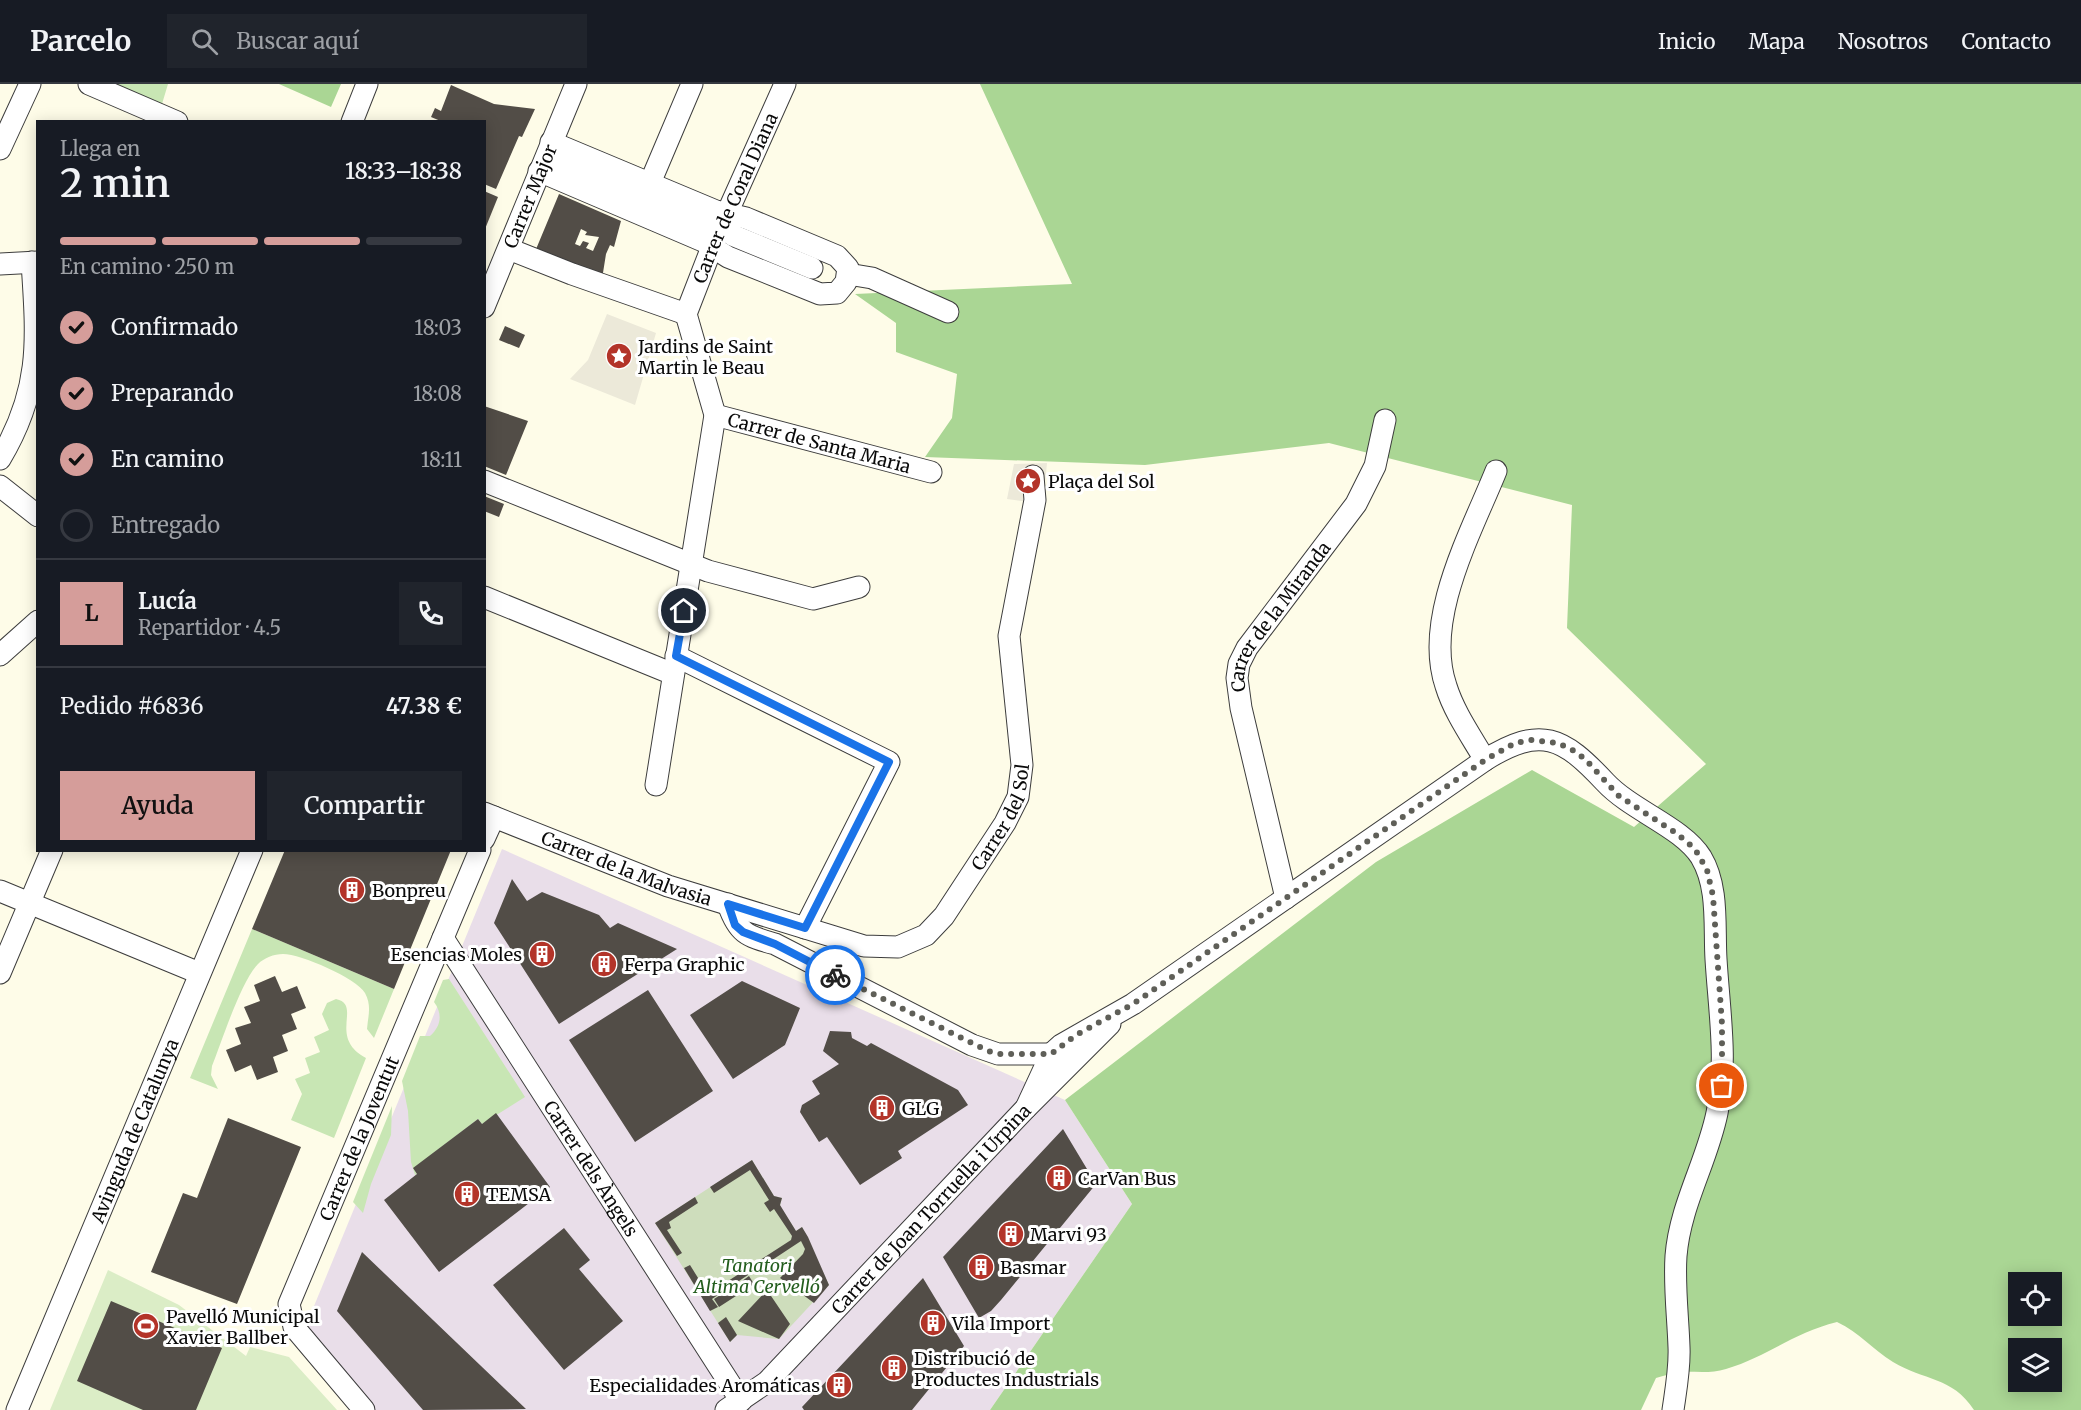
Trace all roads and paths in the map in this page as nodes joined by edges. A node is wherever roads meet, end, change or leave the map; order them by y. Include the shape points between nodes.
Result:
1 (30, 84) edge
2 (89, 84) edge
3 (367, 84) edge
4 (576, 84) edge
5 (692, 84) edge
6 (785, 84) edge
7 (148, 116) edge
8 (167, 120) edge
9 (353, 120) edge
10 (0, 149) edge
11 (557, 162) junction
12 (650, 183) junction
13 (722, 231) junction
14 (509, 249) junction
15 (35, 262) edge
16 (0, 264) edge
17 (812, 268) dead end
18 (848, 274) junction
19 (486, 302) edge
20 (948, 312) dead end
21 (686, 314) junction
22 (715, 416) junction
23 (1385, 420) dead end
24 (0, 459) edge
25 (1496, 471) dead end
26 (931, 472) dead end
27 (1033, 476) dead end
28 (486, 482) edge
29 (0, 486) edge
30 (36, 514) edge
31 (692, 565) junction
32 (859, 587) dead end
33 (486, 598) edge
34 (36, 623) edge
35 (0, 655) edge
36 (675, 665) junction
37 (1485, 760) junction
38 (656, 785) dead end
39 (489, 815) edge
40 (51, 852) edge
41 (251, 852) edge
42 (479, 852) edge
43 (0, 891) edge
44 (1286, 898) junction
45 (30, 903) junction
46 (728, 904) junction
47 (805, 928) junction
48 (443, 938) junction
49 (0, 973) edge
50 (200, 973) junction
51 (1133, 1004) junction
52 (1051, 1054) junction
53 (1026, 1108) junction
54 (734, 1406) edge
55 (16, 1410) edge
56 (364, 1410) edge
57 (1672, 1410) edge

1 - 10 street
2 - 7 street
3 - 9 street
4 - 11 street, Carrer Major
5 - 12 street
6 - 13 street, Carrer de Coral Diana
7 - 8 street
11 - 12 street
11 - 13 street
11 - 14 street, Carrer Major
12 - 13 street
13 - 17 street
13 - 18 street via 746,218 837,256 845,263
13 - 18 street via 728,257 820,294 837,293
13 - 21 street, Carrer de Coral Diana
14 - 19 street, Carrer Major
14 - 21 street
15 - 16 street
15 - 24 street via 34,369 23,415
18 - 20 street via 872,278
21 - 22 street, Carrer de Santa Maria
22 - 26 street, Carrer de Santa Maria
22 - 31 street
23 - 44 street, Carrer de la Miranda via 1375,466 1356,504 1276,607 1239,664 1241,708
25 - 37 street via 1453,580 1440,632 1446,686
27 - 47 street, Carrer del Sol via 1035,500 1009,636 1022,765 1012,811 944,916 917,940 879,948
28 - 31 street
29 - 30 street
31 - 32 street via 813,599
31 - 36 street
33 - 36 street
34 - 35 street
36 - 38 street
36 - 47 street via 889,762
37 - 44 street
37 - 57 street via 1515,743 1531,740 1571,749 1619,796 1686,840 1707,870 1715,918 1722,1086 1710,1138 1689,1196 1676,1256 1679,1349
39 - 46 street, Carrer de la Malvasia via 668,886
40 - 45 street
41 - 50 street, Avinguda de Catalunya
42 - 48 street, Carrer de la Joventut
43 - 45 street
44 - 51 street
45 - 49 street
45 - 50 street
46 - 47 street, Carrer del Sol
46 - 52 street, Carrer de la Malvasia via 735,925 743,932 775,944 972,1045 998,1054
48 - 54 street, Carrer dels Àngels
48 - 56 street, Carrer de la Joventut via 289,1304 294,1327
50 - 55 street, Avinguda de Catalunya
51 - 52 street via 1076,1035
51 - 53 street, Carrer de Joan Torruella i Urpina
52 - 53 street
53 - 54 street, Carrer de Joan Torruella i Urpina via 768,1382

